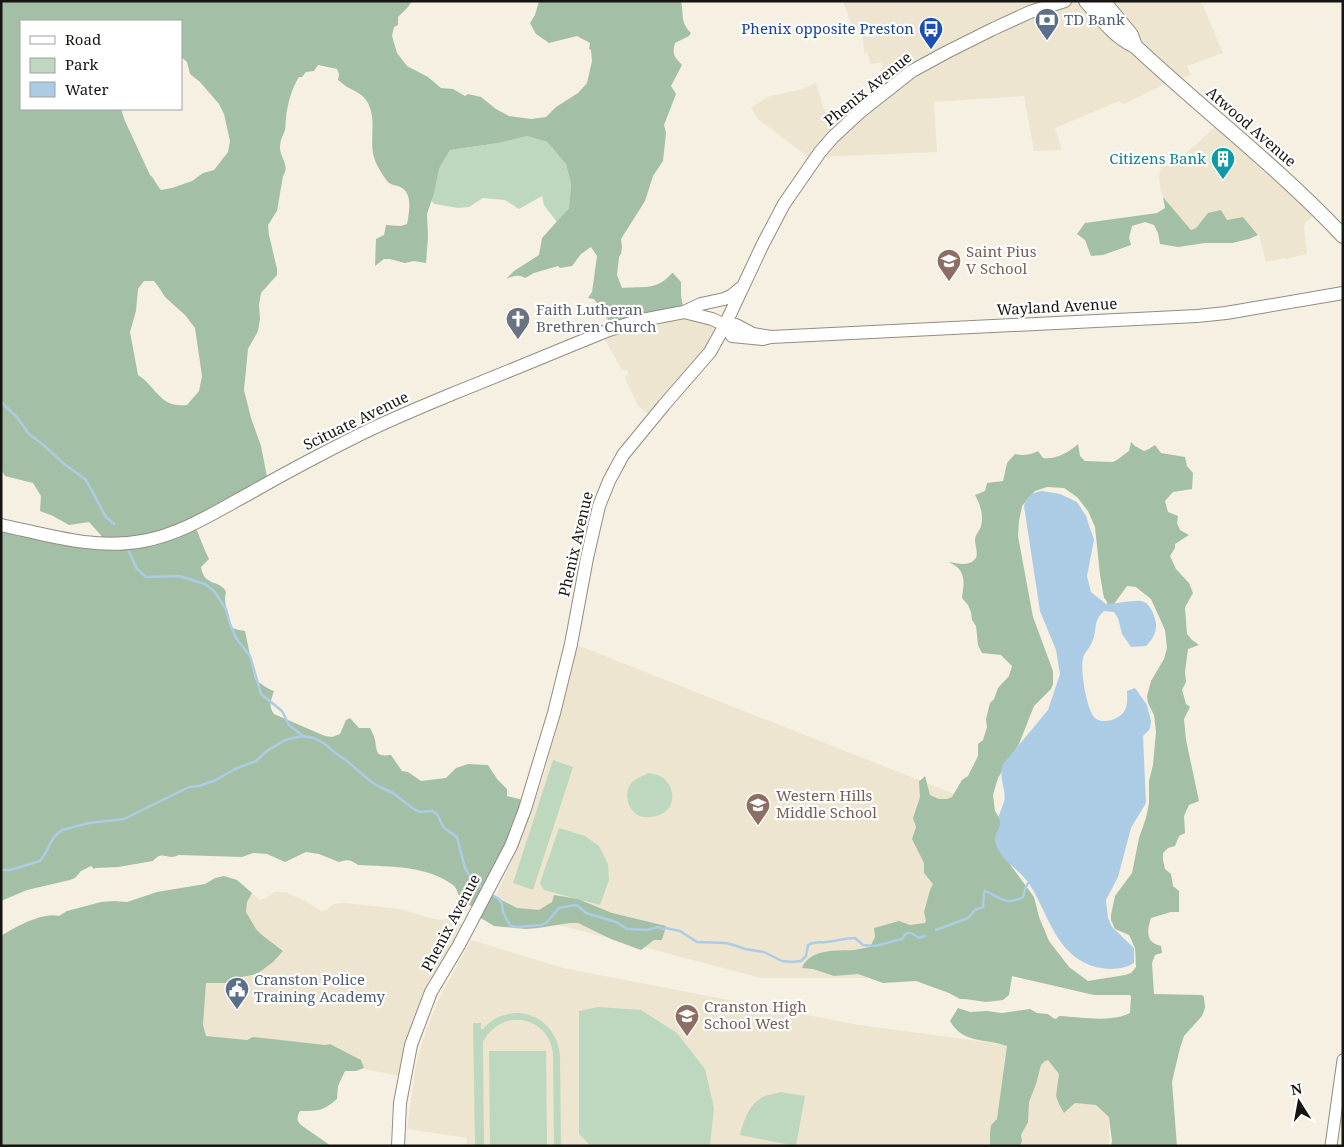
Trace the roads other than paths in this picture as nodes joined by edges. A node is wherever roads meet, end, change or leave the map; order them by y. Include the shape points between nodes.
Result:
1 (1065, 1) edge
2 (1086, 1) edge
3 (1103, 1) edge
4 (1135, 46) junction
5 (1343, 236) edge
6 (743, 287) junction
7 (1343, 293) edge
8 (684, 312) junction
9 (725, 325) junction
10 (1, 525) edge
11 (1343, 1060) edge
12 (398, 1146) edge
13 (1331, 1146) edge

1 - 6 main road, Phenix Avenue via 1030,12 947,52 912,71 860,112 820,152 784,204
2 - 4 main road, Atwood Avenue via 1111,30
3 - 4 main road, Atwood Avenue via 1131,36
4 - 5 main road, Atwood Avenue via 1316,207
6 - 8 main road via 724,299
6 - 9 main road, Phenix Avenue
7 - 9 main road, Wayland Avenue via 1196,316 771,337 753,334 736,325
8 - 9 main road, Scituate Avenue
8 - 10 main road, Scituate Avenue via 644,319 609,330 406,414 325,452 197,522 166,535 132,543 90,543
9 - 12 main road, Phenix Avenue via 710,352 623,455 599,506 554,713 536,777 511,846 431,992 411,1045 400,1103
11 - 13 street

